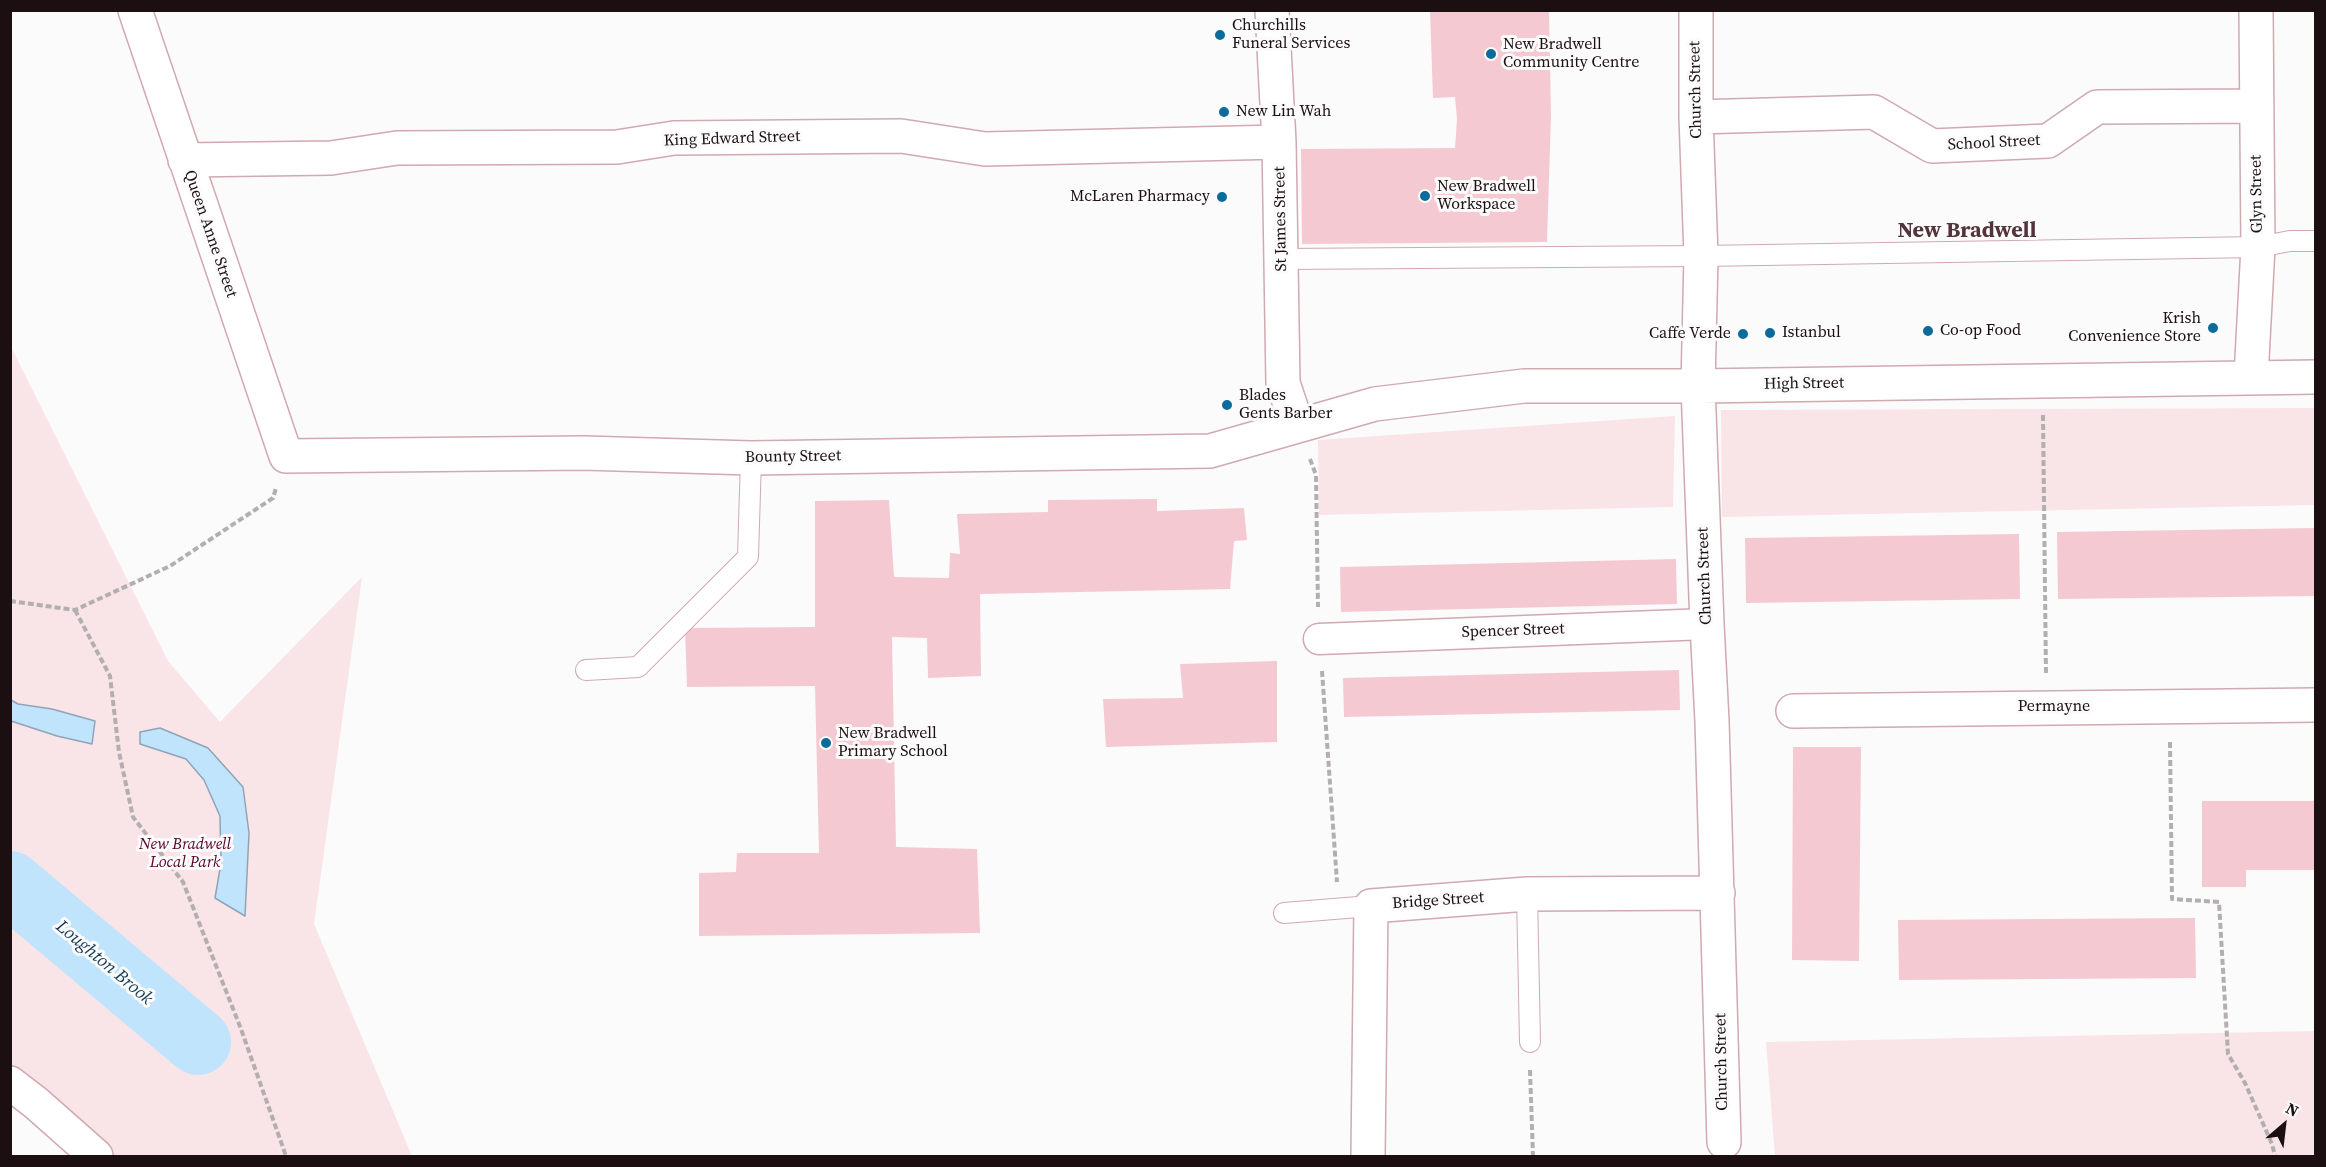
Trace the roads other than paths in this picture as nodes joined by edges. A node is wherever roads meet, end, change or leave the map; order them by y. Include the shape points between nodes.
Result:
1 (135, 10) edge
2 (1272, 10) edge
3 (1696, 10) edge
4 (2256, 10) edge
5 (2255, 105) junction
6 (1696, 117) junction
7 (1280, 142) junction
8 (185, 160) junction
9 (2316, 241) edge
10 (2258, 247) junction
11 (1701, 256) junction
12 (1281, 259) junction
13 (2251, 377) junction
14 (2316, 377) edge
15 (1698, 386) junction
16 (1296, 425) junction
17 (286, 456) joint
18 (751, 458) junction
19 (1707, 624) junction
20 (1319, 639) dead end
21 (586, 670) dead end
22 (2316, 705) edge
23 (1793, 711) dead end
24 (1718, 893) junction
25 (1527, 894) junction
26 (1371, 906) junction
27 (1284, 913) dead end
28 (1530, 1042) road end
29 (10, 1083) edge
30 (1724, 1142) dead end
31 (96, 1156) edge
32 (1368, 1156) edge

1 - 8 street, Queen Anne Street
2 - 7 street, St James Street
3 - 6 street, Church Street
4 - 5 street, Glyn Street
5 - 6 street, School Street via 2097,107 2048,141 1932,146 1874,112
5 - 10 street, Glyn Street
6 - 11 street, Church Street
7 - 8 street, King Edward Street via 985,149 901,136 674,138 617,147 397,148 331,158
7 - 12 street, St James Street
8 - 17 street, Queen Anne Street
9 - 10 lane
10 - 11 lane
10 - 13 street, Glyn Street
11 - 12 lane
11 - 15 street, Church Street
12 - 16 street, St James Street via 1283,383
13 - 14 street, High Street
13 - 15 street, High Street
15 - 16 street, High Street via 1524,386 1375,404
15 - 19 street, Church Street
16 - 18 street, Bounty Street via 1210,451
17 - 18 street, Bounty Street via 584,453
18 - 21 lane via 748,557 638,668
19 - 20 street, Spencer Street
19 - 24 street, Church Street
22 - 23 street, Permayne
24 - 25 street, Bridge Street
24 - 30 street, Church Street
25 - 26 street, Bridge Street
25 - 28 lane
26 - 27 lane
26 - 32 street, Bridge Street
29 - 31 street

